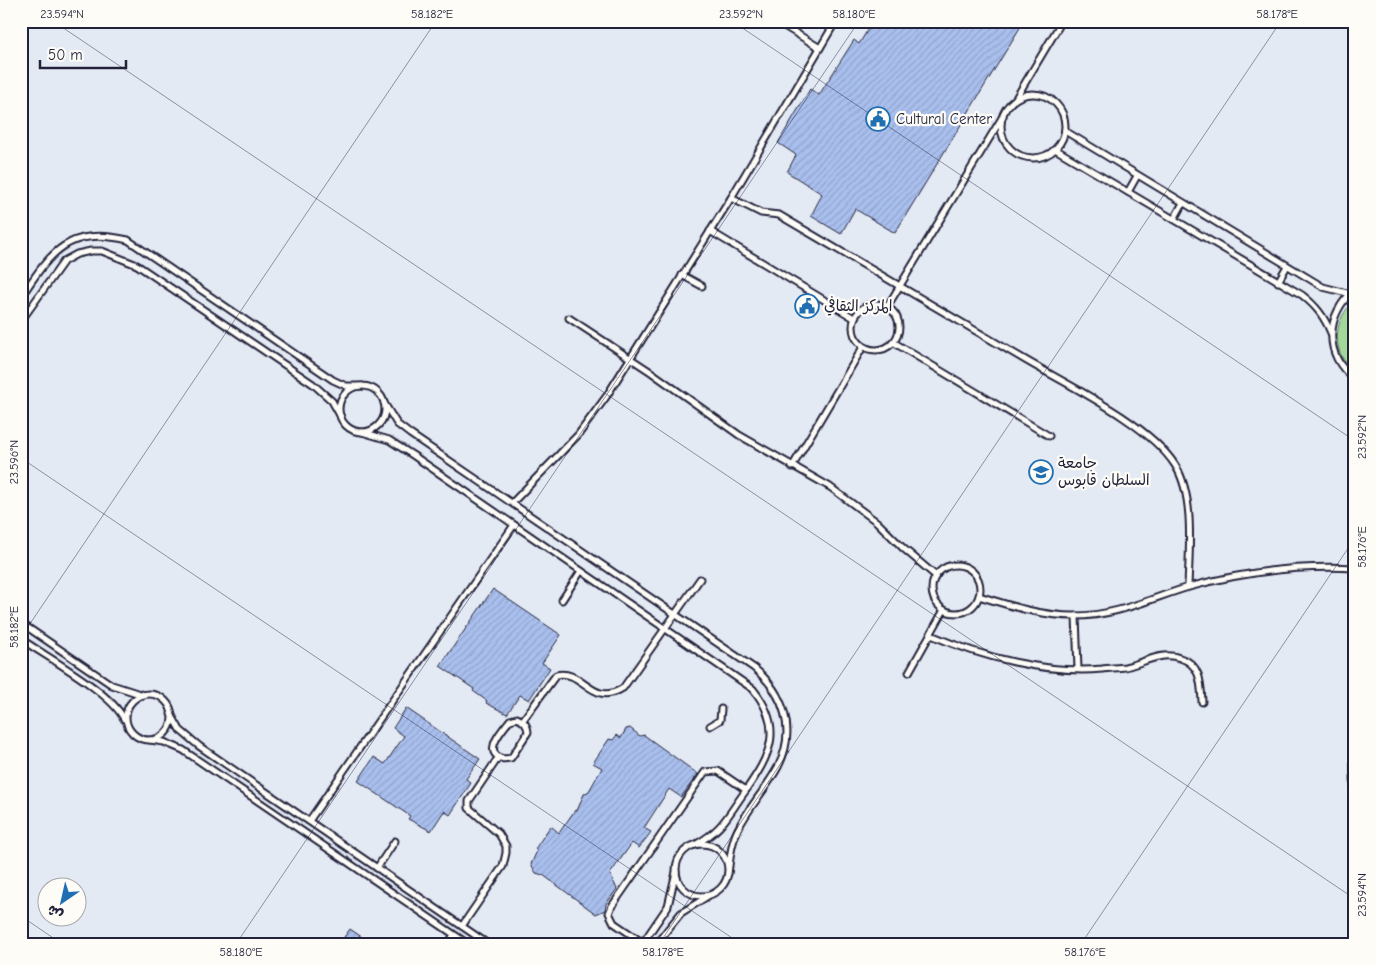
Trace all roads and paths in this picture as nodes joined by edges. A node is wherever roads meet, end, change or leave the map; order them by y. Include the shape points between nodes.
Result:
1 (776, 21) edge
2 (836, 21) edge
3 (1062, 21) edge
4 (820, 48) junction
5 (1016, 99) junction
6 (1003, 116) junction
7 (1065, 131) junction
8 (1055, 149) junction
9 (1137, 176) junction
10 (1128, 192) junction
11 (731, 198) junction
12 (1183, 203) junction
13 (1174, 219) junction
14 (710, 231) junction
15 (1287, 266) junction
16 (682, 275) junction
17 (1278, 282) junction
18 (702, 286) dead end
19 (898, 286) junction
20 (1353, 292) edge
21 (21, 297) edge
22 (887, 307) junction
23 (569, 318) dead end
24 (854, 318) junction
25 (21, 320) edge
26 (1331, 333) junction
27 (893, 342) junction
28 (863, 347) junction
29 (630, 360) junction
30 (1354, 380) edge
31 (362, 386) junction
32 (384, 403) junction
33 (341, 417) junction
34 (362, 432) junction
35 (1049, 436) dead end
36 (792, 466) junction
37 (512, 503) junction
38 (514, 525) junction
39 (1355, 568) edge
40 (581, 571) junction
41 (936, 576) junction
42 (700, 579) dead end
43 (1188, 588) junction
44 (979, 596) junction
45 (562, 600) dead end
46 (944, 610) junction
47 (675, 614) junction
48 (1076, 616) junction
49 (21, 623) edge
50 (664, 629) junction
51 (931, 635) junction
52 (21, 639) edge
53 (1355, 644) edge
54 (1078, 669) junction
55 (909, 672) dead end
56 (143, 695) junction
57 (1202, 702) dead end
58 (721, 709) dead end
59 (171, 714) junction
60 (523, 720) junction
61 (127, 724) junction
62 (710, 726) dead end
63 (150, 740) junction
64 (498, 758) junction
65 (746, 790) junction
66 (1355, 813) edge
67 (309, 821) junction
68 (395, 841) dead end
69 (695, 845) junction
70 (377, 868) junction
71 (676, 872) junction
72 (728, 874) junction
73 (714, 893) junction
74 (462, 926) junction
75 (454, 934) junction
76 (644, 943) edge
77 (448, 944) edge
78 (468, 944) edge
79 (488, 944) edge
80 (656, 944) edge

1 - 4 lane
2 - 4 lane
3 - 5 lane
4 - 11 lane
5 - 6 lane
5 - 7 lane via 1036,94 1050,99 1062,110
6 - 8 lane via 1004,137 1018,153 1039,157
6 - 19 lane
7 - 8 lane
7 - 9 lane
8 - 10 lane
9 - 10 lane
9 - 12 lane
10 - 13 lane
11 - 14 lane
11 - 19 lane via 760,213 779,216
12 - 13 lane
12 - 15 lane
13 - 17 lane
14 - 16 lane
14 - 24 lane
15 - 17 lane
15 - 20 lane via 1323,287
16 - 18 lane
16 - 29 lane
17 - 26 lane via 1315,305
19 - 22 lane
19 - 43 lane via 1134,425 1159,444 1176,466 1184,488 1188,516
20 - 26 lane via 1340,305
21 - 31 lane via 44,264 69,242 87,236 108,235 128,240 333,380 346,386
22 - 24 lane via 868,305
22 - 27 lane via 893,312 899,327
23 - 29 lane
24 - 28 lane via 853,334
25 - 33 lane via 64,261 78,254 102,251 145,270 313,384 332,401
26 - 30 lane via 1333,350 1341,366
27 - 28 lane via 876,350
27 - 35 lane
28 - 36 lane
29 - 36 lane via 739,435
29 - 37 lane via 578,435
31 - 32 lane via 376,390
31 - 33 lane via 343,396 339,410
32 - 34 lane via 385,411 379,425
32 - 37 lane via 390,415 404,429
33 - 34 lane via 350,428
34 - 38 lane via 389,440
36 - 41 lane via 830,487 870,517
37 - 47 lane
38 - 40 lane
38 - 67 lane
39 - 43 lane via 1316,566 1263,572
40 - 45 lane
40 - 50 lane
41 - 44 lane via 950,566 966,568 978,579
41 - 46 lane via 934,599
42 - 47 lane
43 - 48 lane via 1129,609
44 - 46 lane via 975,604 961,613
44 - 48 lane via 1026,611
46 - 51 lane
47 - 50 lane
47 - 72 lane via 767,679 786,717 783,756 738,829
48 - 54 lane
49 - 56 lane via 112,685
50 - 60 lane via 623,688 614,694 601,694 568,674 556,675
50 - 65 lane via 736,675 762,701 768,715 771,743 762,768
51 - 54 lane via 964,650 1016,662
51 - 55 lane
52 - 61 lane via 108,698 121,711
53 - 66 lane
54 - 57 lane via 1126,666 1163,655 1181,658 1198,673
56 - 59 lane via 158,696
56 - 61 lane via 131,703
58 - 62 lane via 720,720
59 - 63 lane via 169,729
59 - 67 lane via 187,737
60 - 64 lane via 510,720 493,745
60 - 64 lane via 528,732 516,751 511,758
61 - 63 lane via 136,736
63 - 75 lane via 183,750
64 - 74 lane via 469,801 468,808 499,834 506,853 502,866
65 - 69 lane via 723,826
65 - 76 lane via 718,771 705,772 612,906 609,913 614,923
67 - 70 lane
68 - 70 lane
69 - 71 lane via 680,855
69 - 72 lane via 712,846 720,851
70 - 74 lane
71 - 73 lane via 678,881 690,893
71 - 76 lane via 668,906
72 - 73 lane
73 - 80 lane via 681,913
74 - 79 lane
75 - 77 lane
75 - 78 lane

